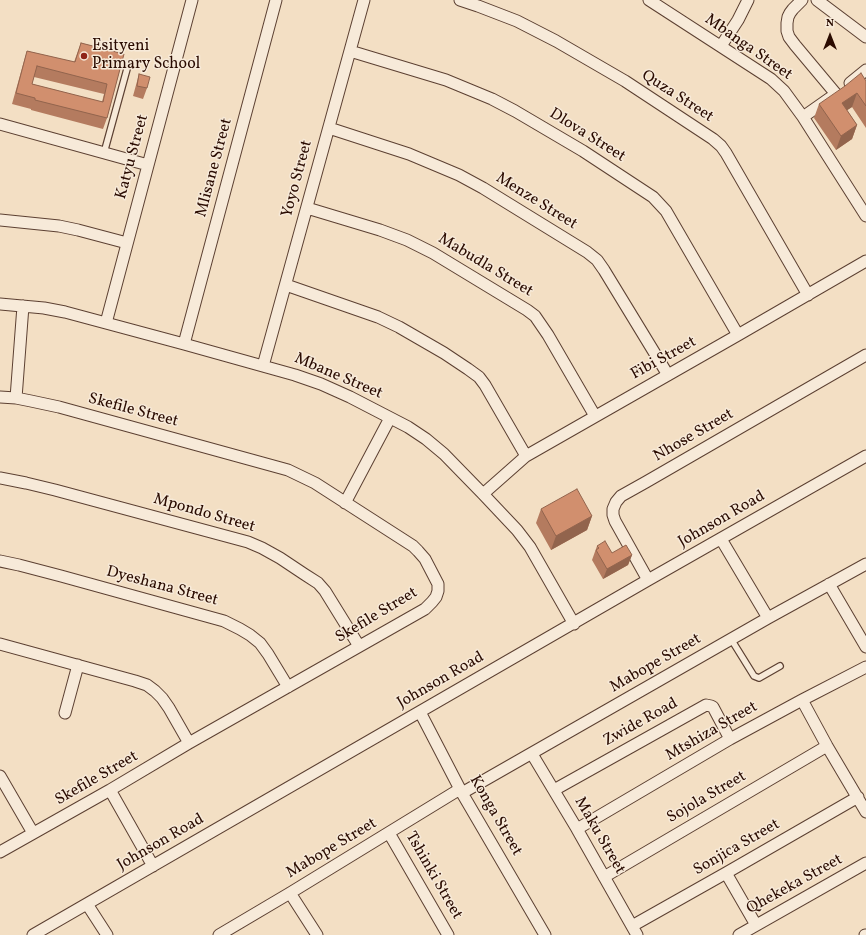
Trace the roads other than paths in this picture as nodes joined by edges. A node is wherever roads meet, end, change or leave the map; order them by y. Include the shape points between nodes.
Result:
1 (192, 0) edge
2 (276, 0) edge
3 (364, 0) edge
4 (460, 0) edge
5 (649, 0) edge
6 (748, 0) edge
7 (802, 0) edge
8 (817, 0) edge
9 (666, 4) edge
10 (866, 37) edge
11 (721, 46) junction
12 (350, 51) junction
13 (127, 69) dead end
14 (866, 70) edge
15 (836, 94) junction
16 (803, 117) junction
17 (0, 124) edge
18 (329, 128) junction
19 (104, 153) junction
20 (148, 165) junction
21 (307, 208) junction
22 (866, 216) edge
23 (0, 220) edge
24 (127, 243) junction
25 (866, 260) edge
26 (286, 285) junction
27 (808, 295) junction
28 (0, 304) edge
29 (23, 306) junction
30 (106, 323) junction
31 (738, 335) junction
32 (184, 344) junction
33 (866, 355) edge
34 (263, 366) junction
35 (668, 375) junction
36 (0, 396) edge
37 (16, 398) junction
38 (595, 416) junction
39 (390, 418) junction
40 (526, 456) junction
41 (866, 456) edge
42 (0, 478) edge
43 (483, 494) junction
44 (345, 503) junction
45 (721, 539) junction
46 (0, 561) edge
47 (866, 564) edge
48 (648, 580) junction
49 (829, 584) junction
50 (768, 618) junction
51 (574, 624) junction
52 (731, 639) junction
53 (0, 644) edge
54 (359, 646) junction
55 (866, 647) edge
56 (78, 665) junction
57 (780, 666) dead end
58 (866, 667) edge
59 (288, 687) junction
60 (802, 700) junction
61 (420, 712) junction
62 (65, 713) dead end
63 (730, 739) junction
64 (190, 743) junction
65 (827, 746) junction
66 (532, 754) junction
67 (0, 776) edge
68 (110, 790) junction
69 (554, 790) junction
70 (461, 791) junction
71 (858, 797) junction
72 (866, 812) edge
73 (577, 829) junction
74 (33, 833) junction
75 (389, 833) junction
76 (0, 852) edge
77 (866, 863) edge
78 (153, 866) junction
79 (726, 873) junction
80 (604, 877) junction
81 (290, 893) junction
82 (87, 904) junction
83 (756, 925) junction
84 (634, 930) edge
85 (223, 934) edge
86 (33, 935) edge
87 (107, 935) edge
88 (317, 935) edge
89 (448, 935) edge
90 (545, 935) edge
91 (739, 935) edge

1 - 20 street, Katyu Street
2 - 32 street, Mlisane Street
3 - 12 street, Yoyo Street
4 - 27 street, Quza Street via 517,21 550,38 625,81 713,139 729,158
5 - 9 street, Mbanga Street
6 - 11 street
7 - 15 street via 788,17 787,31 795,45
8 - 10 street
9 - 11 street, Mbanga Street
11 - 16 street, Mbanga Street via 775,83
12 - 18 street, Yoyo Street
12 - 31 street, Dlova Street via 446,80 515,111 653,197 666,211
13 - 19 lane
14 - 15 street
15 - 16 street
16 - 22 street, Mbanga Street
17 - 19 street
18 - 21 street, Yoyo Street
18 - 35 street, Menze Street via 409,154 459,175 587,252 604,270
19 - 20 street
20 - 24 street, Katyu Street
21 - 26 street, Yoyo Street
21 - 38 street, Mabudla Street via 380,230 433,253 527,310 548,335
23 - 24 street via 59,226
24 - 30 street, Katyu Street
25 - 27 street, Fibi Street
26 - 34 street, Yoyo Street
26 - 40 street via 378,317 468,368 485,385
27 - 31 street, Fibi Street
28 - 29 street, Mbane Street
29 - 30 street, Mbane Street via 44,308
29 - 37 street
30 - 32 street, Mbane Street
31 - 35 street, Fibi Street
32 - 34 street, Mbane Street
33 - 48 street, Nhose Street via 621,496 612,515
34 - 39 street, Mbane Street via 321,384
35 - 38 street, Fibi Street
36 - 37 street, Skefile Street
37 - 44 street, Skefile Street via 59,407 288,470 315,483
38 - 40 street, Fibi Street
39 - 43 street, Mbane Street via 426,439
39 - 44 street
40 - 43 street, Fibi Street
41 - 45 street, Johnson Road
42 - 54 street, Mpondo Street via 55,490 248,542 262,548 325,590
43 - 51 street, Mbane Street via 530,547
44 - 54 street, Skefile Street via 413,546 425,559 438,584 436,597 425,609
45 - 48 street, Johnson Road
45 - 50 street
46 - 59 street, Dyeshana Street via 224,621 260,643
47 - 49 street, Mabope Street
48 - 51 street, Johnson Road
49 - 50 street, Mabope Street
49 - 55 street
50 - 52 street, Mabope Street
51 - 61 street, Johnson Road
52 - 57 lane via 754,676 759,678
52 - 66 street, Mabope Street
53 - 56 street
54 - 59 street, Skefile Street
56 - 62 street
56 - 64 street via 135,681 155,691 169,708
58 - 60 street, Mtshiza Street
59 - 64 street, Skefile Street
60 - 63 street, Mtshiza Street
60 - 65 street
61 - 70 street, Konga Street
61 - 78 street, Johnson Road
63 - 69 street, Zwide Road via 713,708 706,705
63 - 73 street, Mtshiza Street
64 - 68 street, Skefile Street
65 - 71 street
65 - 80 street, Sojola Street
66 - 69 street, Maku Street
66 - 70 street, Mabope Street
67 - 74 street
68 - 74 street, Skefile Street
68 - 78 street
69 - 73 street, Maku Street
70 - 75 street, Mabope Street
70 - 90 street, Konga Street
71 - 72 street
71 - 79 street, Sonjica Street
73 - 80 street, Maku Street
74 - 76 street, Skefile Street
75 - 81 street, Mabope Street
75 - 89 street, Tshinki Street
77 - 83 street, Qhekeka Street
78 - 82 street, Johnson Road
79 - 83 street
79 - 84 street, Sonjica Street
80 - 84 street, Maku Street
81 - 85 street, Mabope Street
81 - 88 street
82 - 86 street, Johnson Road
82 - 87 street
83 - 91 street, Qhekeka Street

